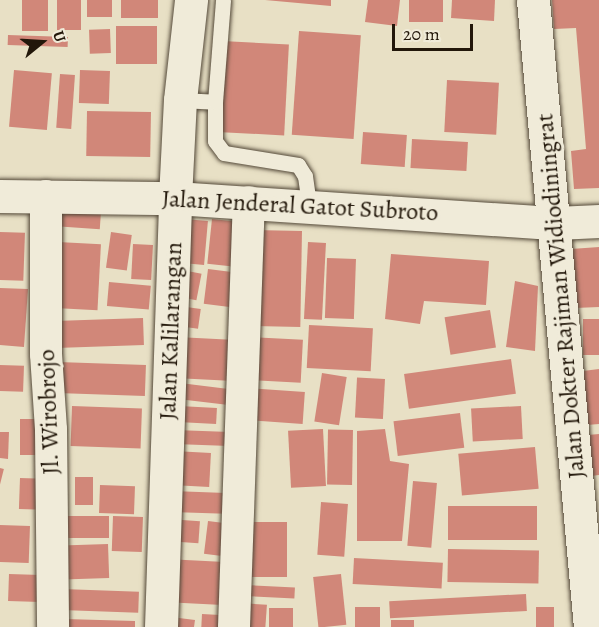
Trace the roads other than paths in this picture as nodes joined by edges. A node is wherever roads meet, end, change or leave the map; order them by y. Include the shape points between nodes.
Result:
1 (191, 0) edge
2 (223, 0) edge
3 (533, 0) edge
4 (180, 100) junction
5 (215, 102) junction
6 (0, 196) edge
7 (46, 196) junction
8 (175, 198) junction
9 (249, 202) junction
10 (309, 206) junction
11 (599, 221) edge
12 (556, 222) junction
13 (53, 627) edge
14 (161, 627) edge
15 (234, 627) edge
16 (591, 627) edge

1 - 4 main road, Jalan Kalilarangan
2 - 5 lane
3 - 12 main road, Jalan Dokter Rajiman Widiodiningrat
4 - 5 lane
4 - 8 main road, Jalan Kalilarangan
5 - 10 lane via 215,141 220,150 298,165 305,176
6 - 7 main road, Jalan Jenderal Gatot Subroto
7 - 8 main road, Jalan Jenderal Gatot Subroto
7 - 13 street, Jl. Wirobrojo
8 - 9 main road, Jalan Jenderal Gatot Subroto
8 - 14 main road, Jalan Kalilarangan
9 - 10 main road, Jalan Jenderal Gatot Subroto
9 - 15 street
10 - 12 main road, Jalan Jenderal Gatot Subroto
11 - 12 main road, Jalan Jenderal Gatot Subroto
12 - 16 main road, Jalan Dokter Rajiman Widiodiningrat

